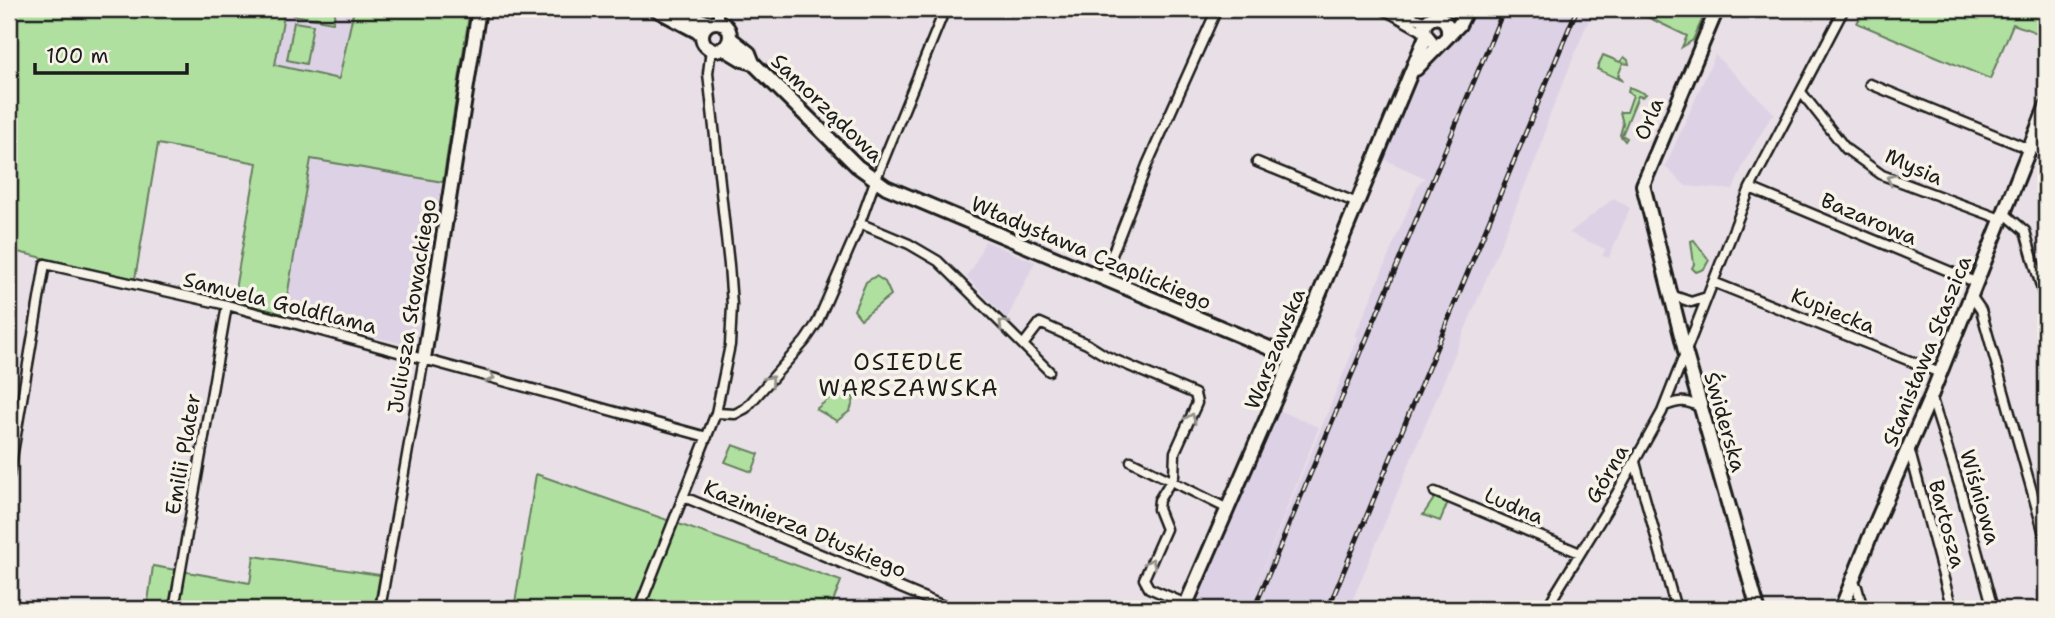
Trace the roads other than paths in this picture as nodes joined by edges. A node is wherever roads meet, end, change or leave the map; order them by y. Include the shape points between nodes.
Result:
1 (479, 9) edge
2 (945, 9) edge
3 (1217, 9) edge
4 (1385, 9) edge
5 (1465, 9) edge
6 (1717, 9) edge
7 (1844, 9) edge
8 (658, 10) edge
9 (712, 22) edge
10 (1436, 24) edge
11 (721, 45) junction
12 (1410, 76) junction
13 (1870, 83) dead end
14 (1801, 92) junction
15 (2046, 107) edge
16 (2030, 145) junction
17 (1257, 162) dead end
18 (2046, 168) edge
19 (874, 181) junction
20 (1750, 188) junction
21 (1357, 203) junction
22 (2002, 215) junction
23 (859, 223) junction
24 (1660, 248) joint
25 (1103, 278) junction
26 (1713, 282) junction
27 (1972, 288) junction
28 (1671, 295) junction
29 (1707, 297) junction
30 (2046, 304) edge
31 (226, 305) junction
32 (1023, 345) junction
33 (1685, 351) junction
34 (424, 358) junction
35 (1293, 358) junction
36 (1049, 370) dead end
37 (1940, 373) junction
38 (1931, 396) junction
39 (1665, 406) junction
40 (1701, 408) junction
41 (716, 413) junction
42 (707, 437) junction
43 (1909, 448) junction
44 (1131, 461) dead end
45 (1635, 461) junction
46 (9, 476) edge
47 (1171, 481) junction
48 (1435, 492) dead end
49 (684, 497) junction
50 (1228, 509) junction
51 (2046, 541) edge
52 (1580, 553) junction
53 (1853, 581) junction
54 (1185, 607) edge
55 (1758, 608) edge
56 (174, 609) edge
57 (380, 609) edge
58 (639, 609) edge
59 (951, 609) edge
60 (1546, 609) edge
61 (1676, 609) edge
62 (1841, 609) edge
63 (1863, 609) edge
64 (1952, 609) edge
65 (1993, 609) edge

1 - 34 street, Juliusza Słowackiego
2 - 19 street
3 - 25 street via 1147,165
4 - 10 street
5 - 10 street, Warszawska via 1464,19
6 - 24 street, Orla via 1643,185
7 - 14 street, Górna
8 - 9 street
9 - 11 street via 726,26
9 - 11 street via 704,42
10 - 12 street, Warszawska
10 - 12 street, Warszawska
11 - 19 street, Samorządowa via 752,63
11 - 41 street via 708,73 732,305 730,345
12 - 21 street, Warszawska
13 - 16 street
14 - 20 street, Górna
22 -> 14 street, Mysia via 1882,176 1846,149
15 - 16 street, Stanisława Staszica
16 - 18 street
16 - 22 street, Stanisława Staszica
17 - 21 street
19 - 23 street
19 - 25 street, Władysława Czaplickiego
20 - 26 street, Górna
20 - 27 street, Bazarowa
21 - 35 street, Warszawska
22 - 27 street, Stanisława Staszica
22 - 30 street via 2025,230
32 -> 23 street via 938,261
41 -> 23 street via 735,414 746,408 812,332
24 - 28 street, Świderska
25 - 35 street, Władysława Czaplickiego
26 - 29 street, Górna
26 - 37 street, Kupiecka
27 - 37 street, Stanisława Staszica
27 - 51 street
28 - 29 street via 1690,302
28 - 33 street, Świderska
29 - 33 street, Górna
31 - 34 street, Samuela Goldflama
31 - 46 street, Samuela Goldflama via 45,264
31 - 56 street, Emilii Plater
32 - 36 street
47 -> 32 street via 1175,452 1197,403 1195,394 1040,323
33 - 39 street, Górna
33 - 40 street, Świderska
34 -> 42 street, Samuela Goldflama
34 - 57 street, Juliusza Słowackiego
35 - 50 street, Warszawska
37 - 38 street, Stanisława Staszica
38 - 43 street, Stanisława Staszica
38 - 65 street, Wiśniowa
39 - 40 street via 1689,401
39 - 45 street, Górna
40 - 55 street, Świderska
41 - 42 street
42 - 49 street
43 - 53 street, Stanisława Staszica
43 - 64 street, Bartosza
44 - 47 street
45 - 52 street, Górna
45 - 61 street
47 - 50 street
54 -> 47 street, Warszawska via 1149,587 1144,579 1166,529 1158,505
48 - 52 street, Ludna
49 - 58 street
49 - 59 street, Kazimierza Dłuskiego
50 - 54 street, Warszawska
52 - 60 street, Górna
53 - 62 street, Stanisława Staszica
53 - 63 street

